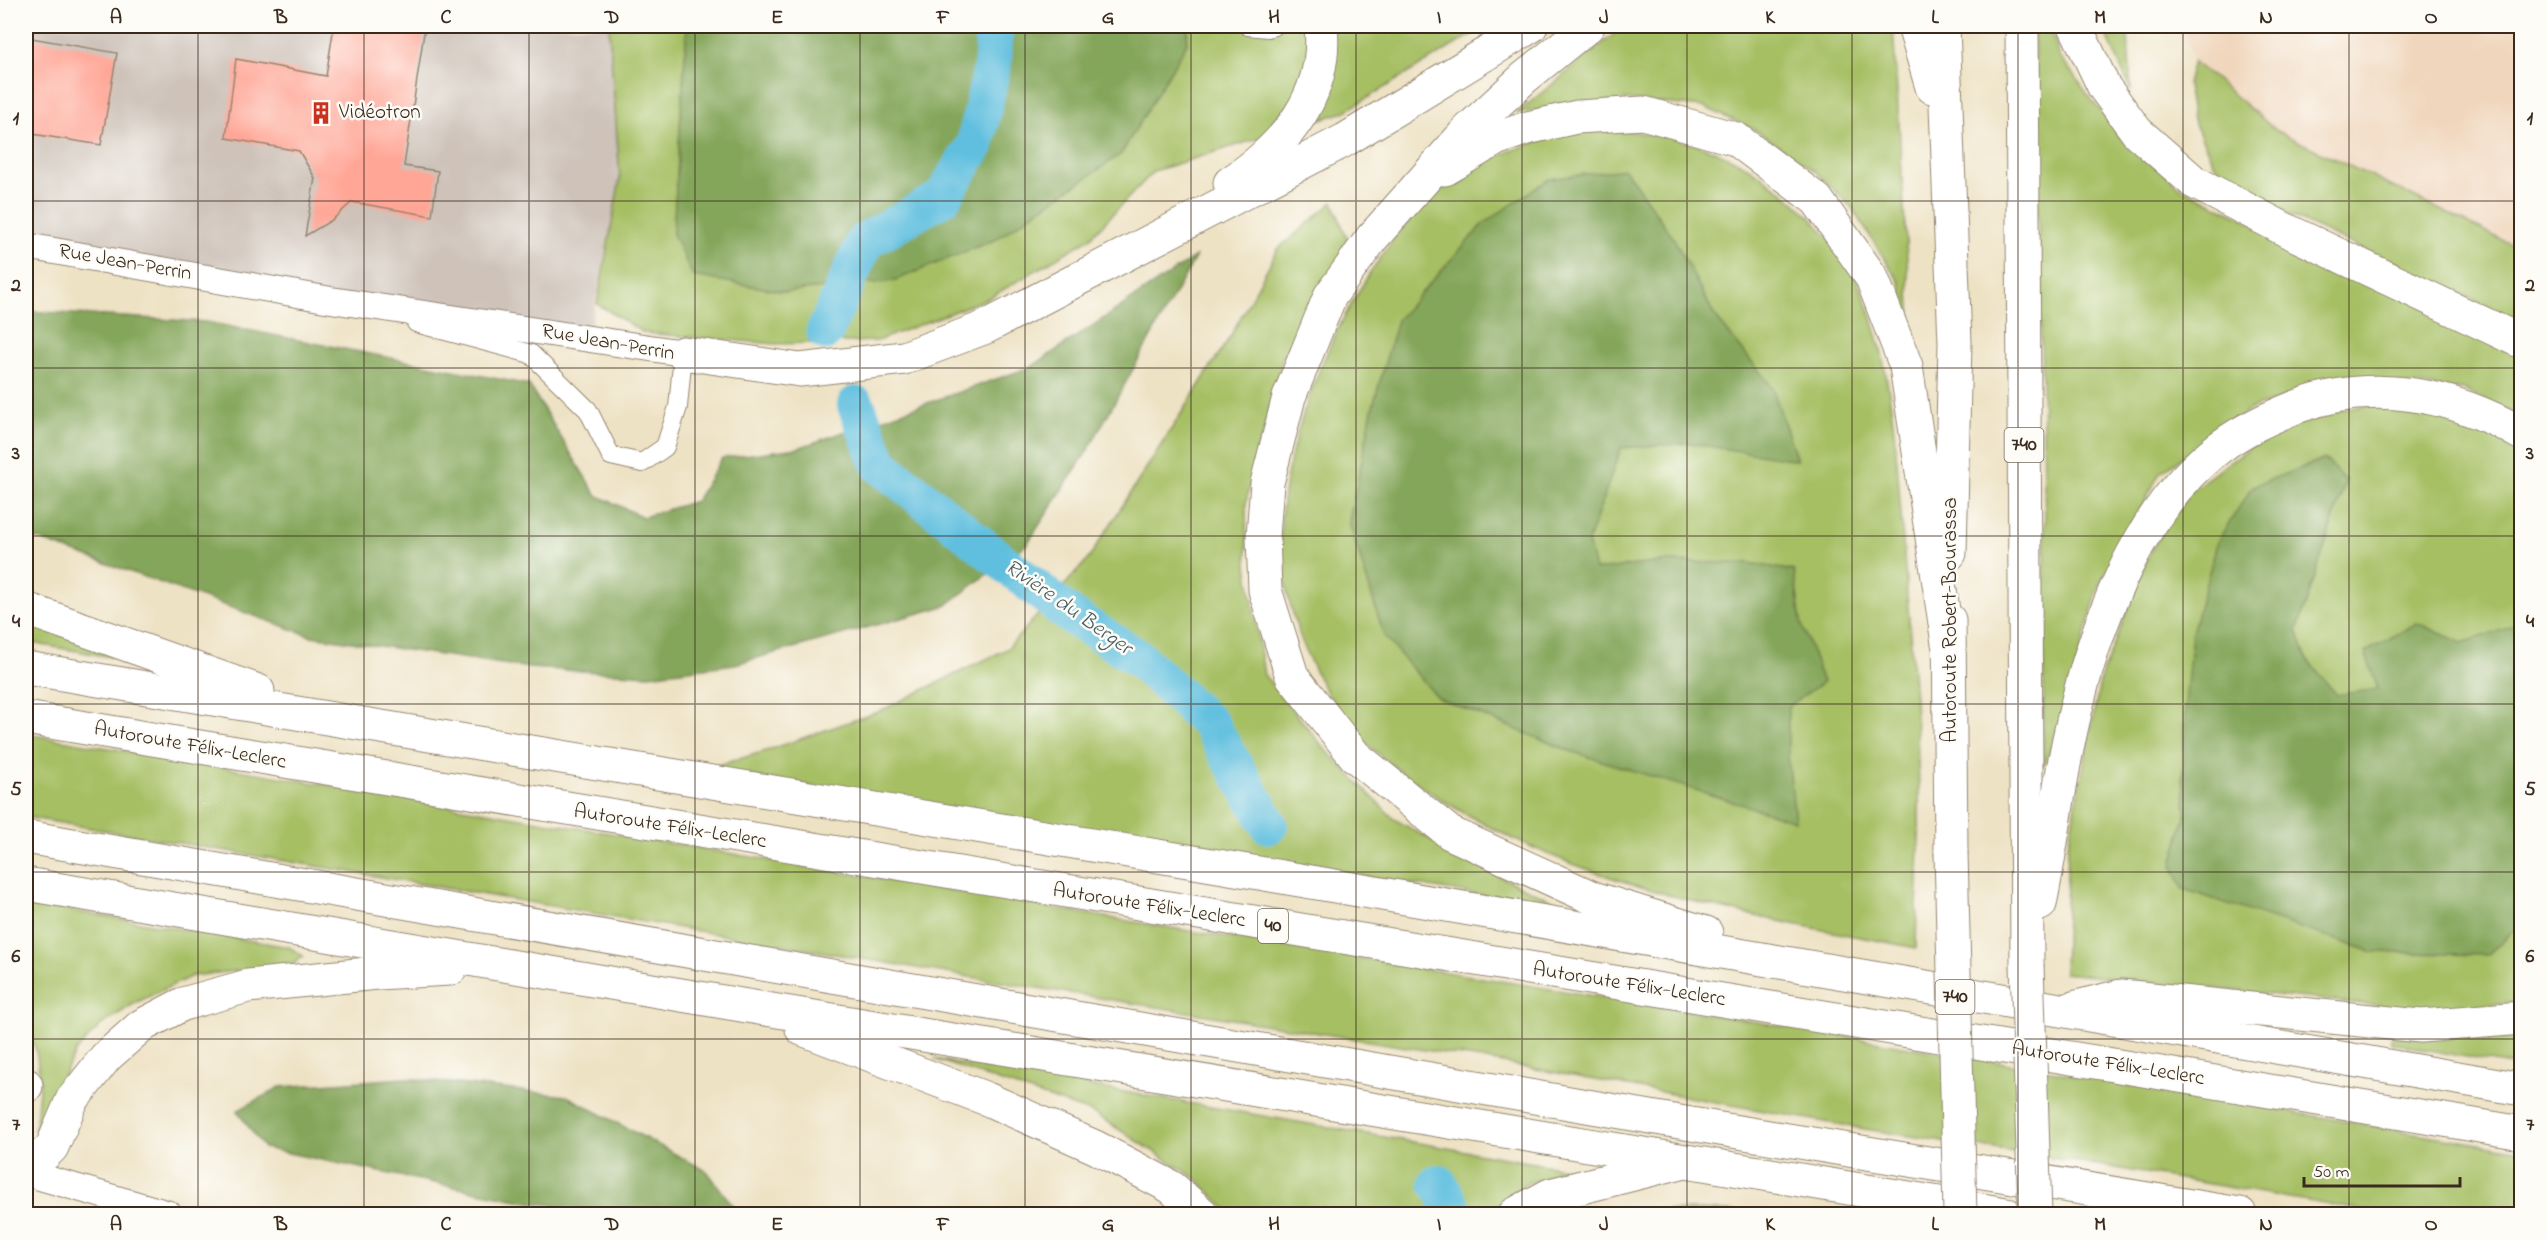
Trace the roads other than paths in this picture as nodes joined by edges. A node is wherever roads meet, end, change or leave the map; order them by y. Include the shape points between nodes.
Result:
1 (1248, 26) edge
2 (1274, 26) edge
3 (1321, 26) edge
4 (1531, 26) edge
5 (1588, 26) edge
6 (1914, 26) edge
7 (1943, 26) edge
8 (2022, 26) edge
9 (2075, 26) edge
10 (1946, 134) junction
11 (1418, 185) junction
12 (26, 246) edge
13 (1099, 268) junction
14 (330, 300) junction
15 (2522, 342) edge
16 (683, 353) junction
17 (2522, 434) edge
18 (26, 609) edge
19 (1948, 643) junction
20 (26, 668) edge
21 (26, 718) edge
22 (348, 722) junction
23 (26, 837) edge
24 (2037, 865) junction
25 (26, 884) edge
26 (512, 965) junction
27 (1840, 974) junction
28 (739, 1004) junction
29 (2061, 1011) junction
30 (2522, 1018) edge
31 (2522, 1089) edge
32 (2522, 1132) edge
33 (1959, 1141) junction
34 (1690, 1159) junction
35 (26, 1173) edge
36 (169, 1215) edge
37 (1202, 1215) edge
38 (1515, 1215) edge
39 (1946, 1215) edge
40 (1960, 1215) edge
41 (2006, 1215) edge
42 (2035, 1215) edge
43 (2240, 1215) edge

1 - 2 street
3 - 13 highway via 1321,67 1314,94 1274,150
4 - 13 highway via 1345,140
5 - 11 highway via 1468,130
6 - 10 highway
7 - 10 highway, Autoroute Robert-Bourassa / 740
8 - 24 highway, 740
9 - 15 highway via 2103,87 2137,132 2194,182
10 - 19 highway, Autoroute Robert-Bourassa / 740 via 1955,343
11 - 19 highway via 1496,139 1527,128 1577,117 1643,113 1736,139 1817,200 1872,278 1906,366
11 - 27 highway via 1372,238 1330,296 1286,408 1267,483 1263,536 1265,590 1292,676 1355,756 1450,833 1593,898
12 - 14 street, Rue Jean-Perrin
13 - 16 highway via 986,327 904,357 800,370
14 - 16 street, Rue Jean-Perrin
14 - 16 street, Rue Jean-Perrin via 531,354 588,410 611,456 642,463 665,447 678,407
17 - 24 highway via 2456,403 2406,393 2351,393 2312,401 2261,420 2219,448 2172,494 2146,532 2114,593 2090,660
18 - 22 highway
19 - 33 highway, Autoroute Robert-Bourassa / 740, bridge
20 - 22 highway
21 - 32 highway, Autoroute Félix-Leclerc / 40
22 - 27 highway
23 - 43 highway
24 - 42 highway, bridge via 2027,964
25 - 26 highway
26 - 28 highway
26 - 35 highway via 248,986 183,1004 141,1026 106,1057 72,1100 52,1147
27 - 29 highway
28 - 34 highway
28 - 37 highway via 987,1099 1095,1147 1171,1187
29 - 30 highway via 2121,996 2421,1026
29 - 31 highway
33 - 39 highway, bridge
33 - 40 highway, Autoroute Robert-Bourassa / 740, bridge
34 - 38 highway via 1550,1195
34 - 41 highway
35 - 36 street

